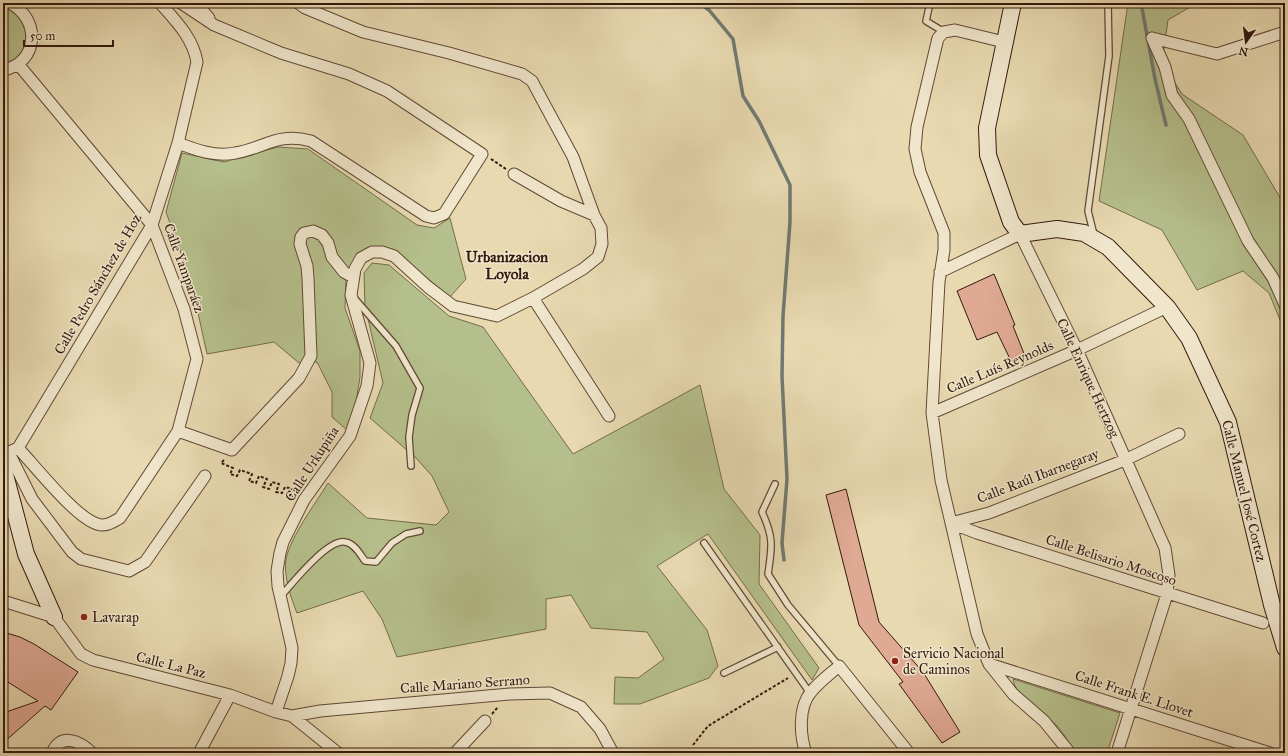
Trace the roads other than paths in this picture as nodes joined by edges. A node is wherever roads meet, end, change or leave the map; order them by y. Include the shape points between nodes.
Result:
1 (10, 3) edge
2 (160, 3) edge
3 (181, 3) edge
4 (196, 3) edge
5 (298, 3) edge
6 (930, 3) edge
7 (1013, 3) edge
8 (1108, 3) edge
9 (214, 25) junction
10 (944, 32) junction
11 (1285, 32) edge
12 (1004, 42) junction
13 (18, 64) junction
14 (3, 70) edge
15 (178, 143) junction
16 (514, 174) road end
17 (594, 215) junction
18 (152, 225) junction
19 (1020, 234) junction
20 (1095, 239) junction
21 (940, 272) junction
22 (353, 277) junction
23 (351, 295) junction
24 (533, 298) junction
25 (1285, 305) edge
26 (1167, 307) junction
27 (1077, 350) junction
28 (932, 413) junction
29 (609, 416) dead end
30 (178, 431) junction
31 (1179, 434) dead end
32 (8, 456) edge
33 (1125, 460) junction
34 (411, 466) dead end
35 (205, 476) dead end
36 (775, 484) dead end
37 (951, 522) junction
38 (420, 531) dead end
39 (704, 543) dead end
40 (1168, 594) junction
41 (280, 598) junction
42 (3, 601) edge
43 (54, 617) junction
44 (1263, 623) dead end
45 (778, 647) junction
46 (1285, 648) edge
47 (989, 664) junction
48 (839, 666) junction
49 (724, 673) dead end
50 (810, 693) junction
51 (230, 695) junction
52 (1131, 709) junction
53 (276, 712) junction
54 (292, 716) junction
55 (485, 721) dead end
56 (52, 753) edge
57 (92, 753) edge
58 (199, 753) edge
59 (338, 753) edge
60 (455, 753) edge
61 (613, 753) edge
62 (806, 753) edge
63 (909, 753) edge
64 (1070, 753) edge
65 (1118, 753) edge
66 (1270, 753) edge

1 - 13 street via 26,15 32,34 30,48
2 - 15 street, Calle Pedro Sánchez de Hoz via 195,49 197,62
3 - 9 street
4 - 9 street
5 - 17 street via 363,32 471,59 522,74 532,81 574,157
6 - 10 lane via 926,21
7 - 12 street, Calle Enrique Hertzog
8 - 20 lane via 1109,56 1088,211
9 - 15 street via 281,53 349,74 387,91 482,154 444,214 434,218 426,216 311,141 297,137 286,138 265,142 237,153 221,154
10 - 12 street via 955,30
10 - 21 street via 938,38 933,53 917,127 915,149 920,172 944,232
11 - 25 street via 1217,54 1152,38 1165,67 1172,96 1188,119 1248,241 1274,278
12 - 19 street, Calle Enrique Hertzog via 986,128 988,155 1011,222
13 - 14 street
13 - 18 street, Calle Yamparáez
15 - 18 street, Calle Pedro Sánchez de Hoz
16 - 17 street via 554,198
17 - 24 street, Calle Urkupiña via 601,228 602,244 598,257 583,269
18 - 30 street, Calle Yamparáez via 184,309 197,360
18 - 32 street, Calle Pedro Sánchez de Hoz
19 - 20 street, Calle Manuel José Cortez via 1057,229 1084,233
19 - 21 street
19 - 27 street, Calle Enrique Hertzog
20 - 26 street, Calle Manuel José Cortez via 1108,247
21 - 28 street
22 - 23 street, Calle Urkupiña
22 - 24 street, Calle Urkupiña via 361,258 372,252 382,252 394,256 453,306 479,314 497,316
22 - 30 street via 344,272 332,257 328,243 322,235 313,231 304,233 300,244 307,266 311,356 299,378 232,450
23 - 34 lane via 396,346 420,388 408,437
23 - 41 street, Calle Urkupiña via 370,363 367,386 350,436 304,500 283,542 277,570
24 - 29 street
26 - 27 street, Calle Luís Reynolds
26 - 46 street, Calle Manuel José Cortez via 1189,338 1228,422 1272,605
27 - 28 street, Calle Luís Reynolds
27 - 33 street, Calle Enrique Hertzog
28 - 37 street via 941,480
30 - 32 street, Calle Yamparáez via 120,518 109,524 97,524 76,511
31 - 33 street, Calle Raúl Ibarnegaray
32 - 35 street via 32,499 72,552 81,559 129,571 145,562
32 - 43 street via 26,554
33 - 37 street, Calle Raúl Ibarnegaray via 989,512
33 - 40 street, Calle Enrique Hertzog via 1165,548 1169,575
36 - 48 lane via 762,512 771,531 768,574 788,605
37 - 40 street, Calle Belisario Moscoso via 977,533
37 - 47 street via 977,634
38 - 41 lane via 406,534 392,542 376,562 365,561 344,541 333,544 319,555
39 - 45 lane
40 - 44 street, Calle Belisario Moscoso
40 - 52 street, Calle Enrique Hertzog
41 - 53 street, Calle Urkupiña via 292,648 290,669
42 - 43 street
43 - 51 street, Calle La Paz via 81,654 93,660
45 - 49 lane
45 - 50 lane
47 - 52 street, Calle Frank E. Llovet
47 - 64 street via 1014,694 1044,721
48 - 50 street
48 - 63 street
50 - 62 street via 802,712 803,743
51 - 53 street, Calle La Paz
51 - 58 street
52 - 65 street, Calle Enrique Hertzog
52 - 66 street, Calle Frank E. Llovet
53 - 54 street, Calle La Paz
54 - 59 street, Calle La Paz
54 - 61 street, Calle Mariano Serrano via 328,710 510,694 550,693 581,707 600,729
55 - 60 street
56 - 57 street via 62,742 76,741

